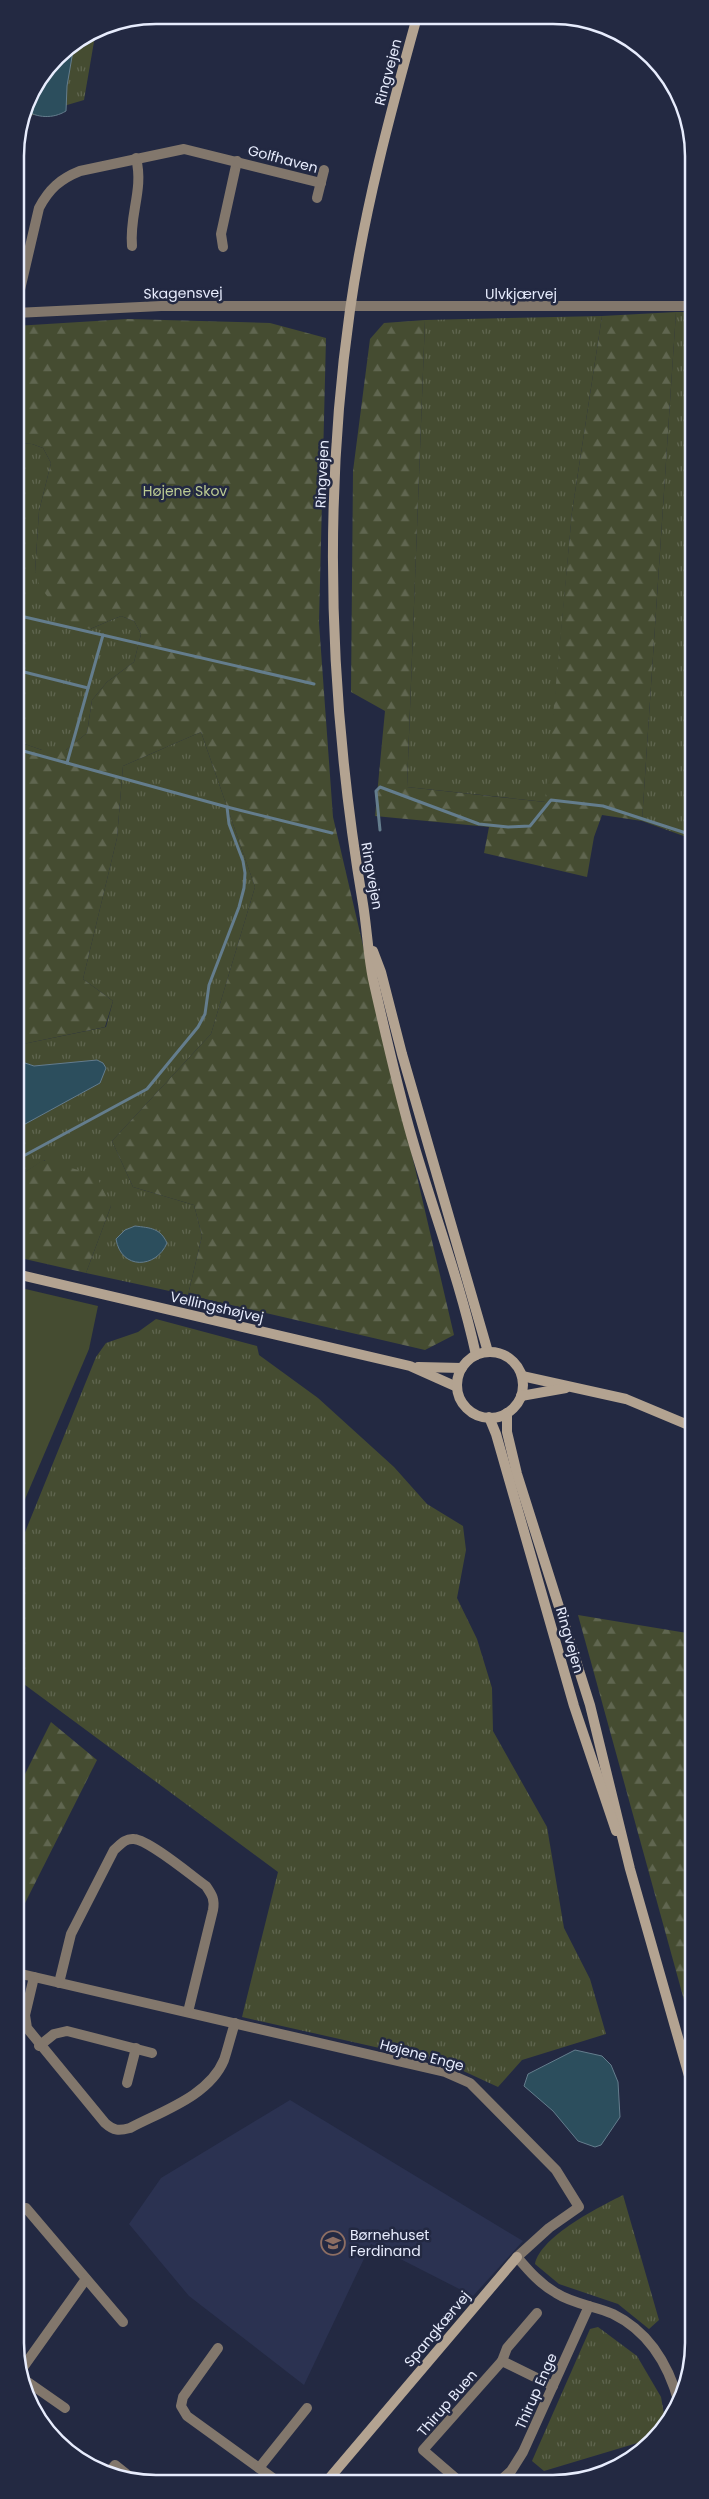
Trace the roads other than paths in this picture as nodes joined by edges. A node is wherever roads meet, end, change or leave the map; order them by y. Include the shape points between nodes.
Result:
1 (415, 24) edge
2 (136, 158) junction
3 (238, 161) junction
4 (324, 170) dead end
5 (321, 183) junction
6 (317, 198) dead end
7 (132, 246) dead end
8 (223, 247) dead end
9 (24, 275) edge
10 (685, 306) edge
11 (350, 307) junction
12 (24, 312) edge
13 (368, 939) junction
14 (24, 1276) edge
15 (488, 1352) junction
16 (476, 1355) junction
17 (410, 1366) junction
18 (462, 1368) junction
19 (522, 1376) junction
20 (458, 1386) junction
21 (570, 1388) junction
22 (521, 1396) junction
23 (507, 1413) junction
24 (488, 1417) junction
25 (685, 1424) edge
26 (630, 1869) junction
27 (24, 1975) edge
28 (34, 1977) junction
29 (59, 1983) junction
30 (188, 2012) junction
31 (234, 2022) junction
32 (39, 2046) junction
33 (136, 2048) junction
34 (152, 2052) dead end
35 (685, 2062) edge
36 (127, 2083) dead end
37 (579, 2207) joint
38 (26, 2208) dead end
39 (516, 2257) junction
40 (86, 2279) junction
41 (589, 2306) junction
42 (537, 2314) dead end
43 (123, 2322) dead end
44 (218, 2348) dead end
45 (502, 2361) junction
46 (25, 2364) edge
47 (31, 2384) edge
48 (553, 2386) junction
49 (676, 2392) edge
50 (65, 2408) dead end
51 (307, 2408) dead end
52 (259, 2468) junction
53 (269, 2475) edge
54 (332, 2475) edge
55 (452, 2475) edge
56 (507, 2475) edge

1 - 11 main road, Ringvejen via 380,150
2 - 3 street, Golfhaven via 184,149
2 - 7 street via 140,184 130,230
2 - 9 street, Golfhaven via 65,177 45,196 36,220
3 - 5 street, Golfhaven
3 - 8 street, Golfhaven via 221,234
4 - 5 street, Golfhaven
5 - 6 street, Golfhaven
10 - 11 street, Ulvkjærvej
11 - 12 street, Skagensvej via 162,306
11 - 13 main road, Ringvejen via 335,464 332,587 337,702 347,806
13 - 15 main road, Ringvejen via 381,972
13 - 16 main road, Ringvejen via 372,974 412,1137 460,1289
14 - 17 main road, Vellingshøjvej
15 - 16 main road
15 - 19 main road via 509,1358
16 - 18 main road
17 - 18 main road, Vellingshøjvej
17 - 20 main road, Vellingshøjvej
18 - 20 main road
19 - 21 main road
19 - 22 main road
20 - 24 main road via 465,1405 475,1414
21 - 22 main road
21 - 25 main road via 626,1399
22 - 23 main road
23 - 24 main road
23 - 26 main road, Ringvejen via 517,1474 590,1705
24 - 26 main road, Ringvejen via 574,1706
26 - 35 main road, Ringvejen
27 - 28 street, Højene Enge
28 - 29 street, Højene Enge
28 - 32 street via 25,2015 26,2028
29 - 30 street, Højene Enge
29 - 30 street via 71,1934 114,1850 124,1840 133,1838 154,1848 206,1886 212,1894 213,1910
30 - 31 street, Højene Enge
31 - 32 street via 223,2061 200,2091 119,2131 105,2123
31 - 37 street, Højene Enge via 459,2077 479,2092 556,2170
32 - 33 street via 59,2031 67,2031
33 - 34 street
33 - 36 street
37 - 39 street, Spangkærvej
38 - 40 street
39 - 41 street via 537,2280 557,2294
39 - 54 main road, Spangkærvej
40 - 43 street
40 - 46 street
41 - 48 street, Thirup Enge
41 - 49 street via 613,2314 647,2340 669,2371
42 - 45 street, Thirup Buen via 507,2348
44 - 52 street via 183,2398 181,2406 187,2416
45 - 48 street
45 - 55 street, Thirup Buen via 424,2450
47 - 50 street
48 - 56 street, Thirup Enge via 523,2452
51 - 52 street
52 - 53 street

